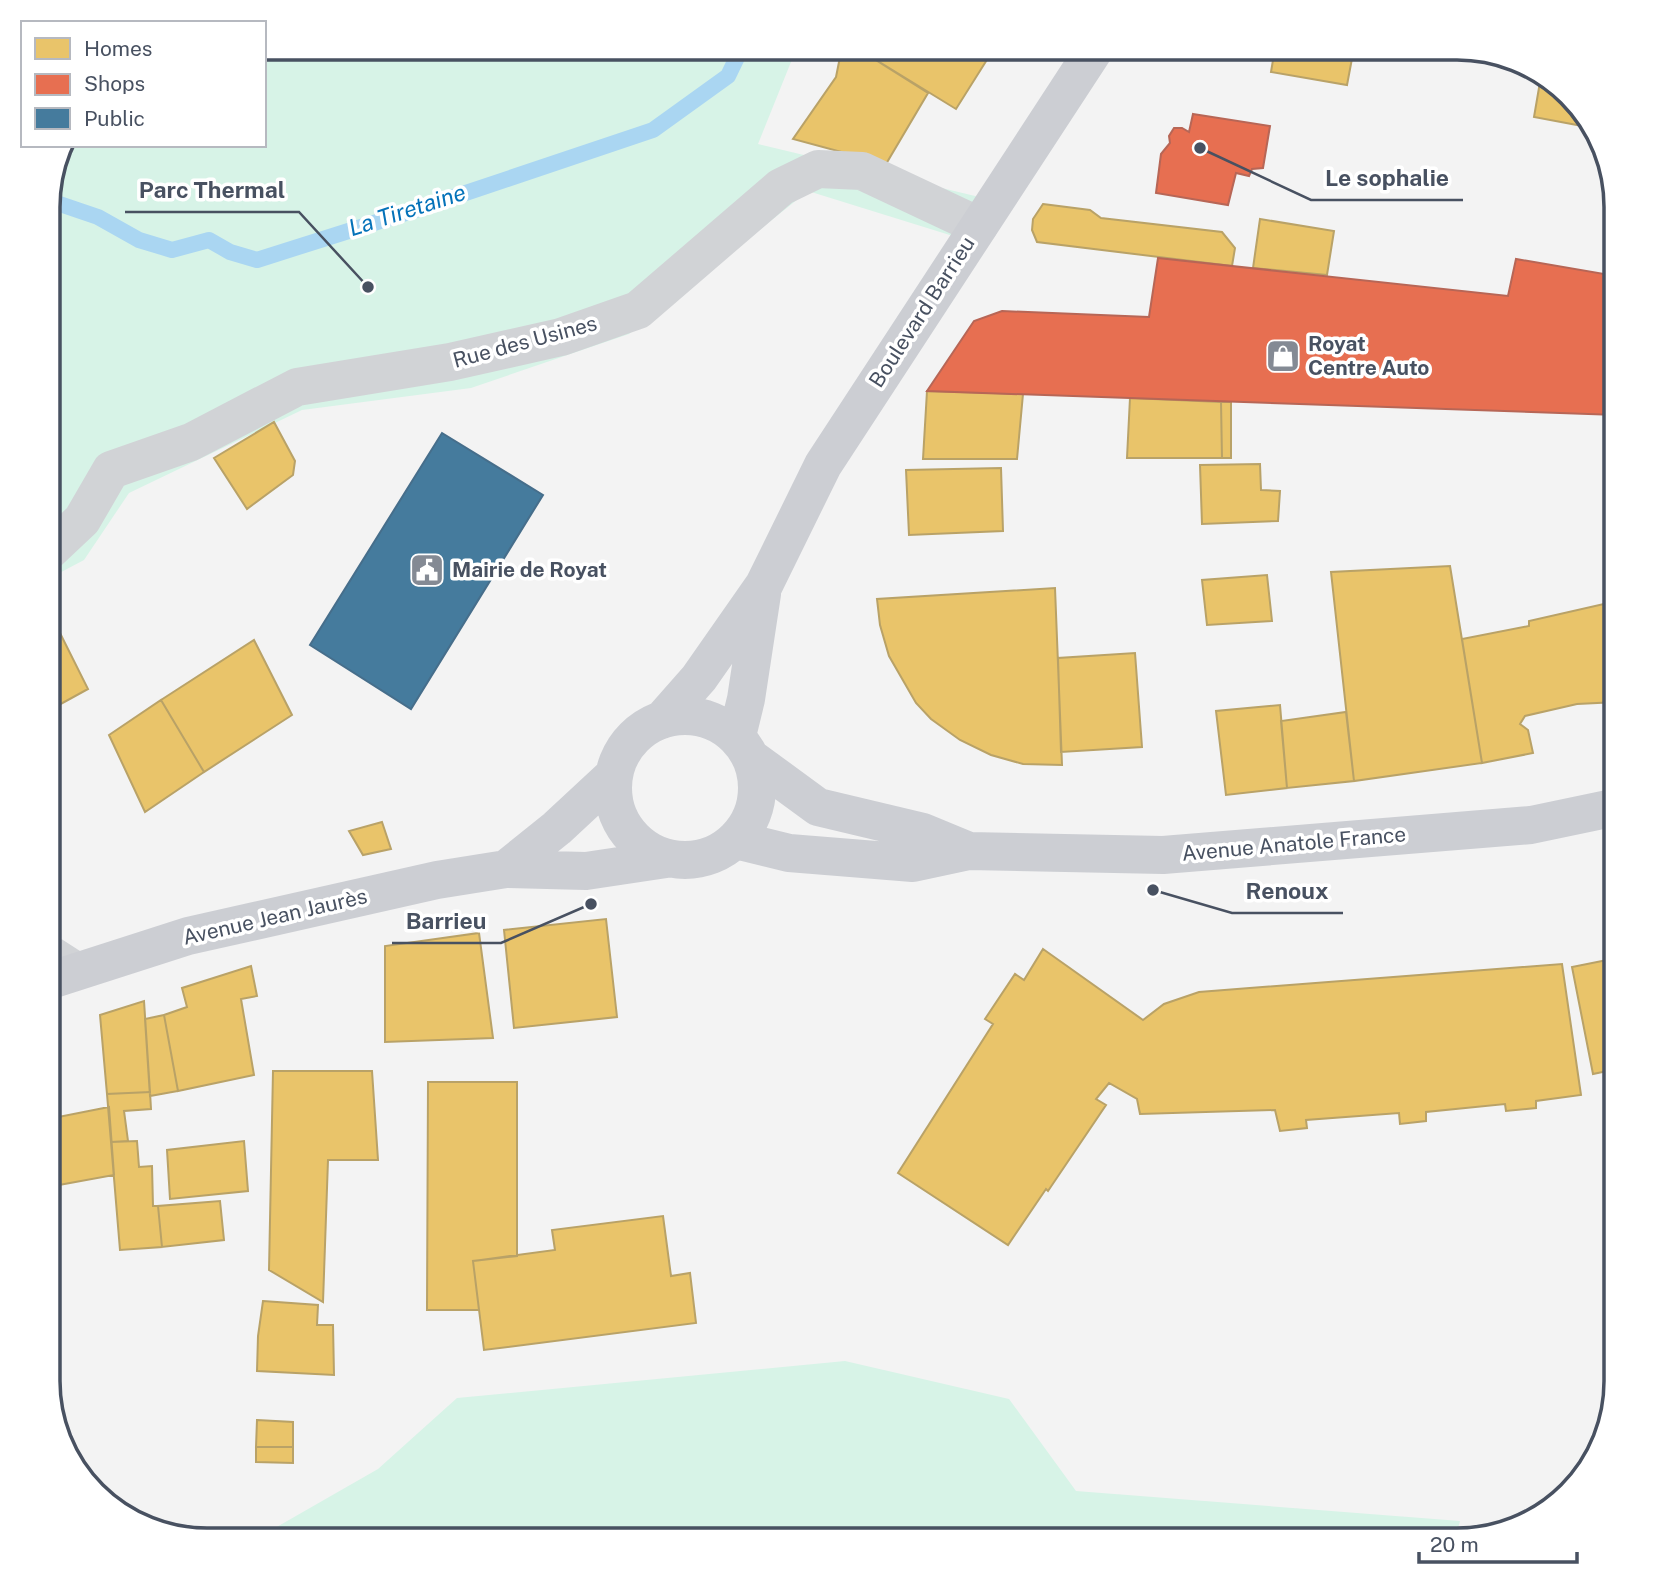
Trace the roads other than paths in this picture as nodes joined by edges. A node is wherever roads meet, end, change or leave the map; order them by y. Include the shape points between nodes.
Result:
1 (1088, 60) edge
2 (979, 226) junction
3 (60, 541) edge
4 (764, 585) junction
5 (662, 720) junction
6 (744, 747) junction
7 (614, 775) junction
8 (1604, 810) edge
9 (736, 840) junction
10 (969, 851) junction
11 (666, 859) junction
12 (506, 869) junction
13 (60, 967) edge

1 - 2 main road, Boulevard Barrieu
2 - 3 street, Rue des Usines via 862,171 818,169 780,187 638,310 561,337 450,362 297,387 191,442 111,470 82,520
2 - 4 main road, Boulevard Barrieu via 823,465
4 - 5 main road, Boulevard Barrieu via 699,678
4 - 6 main road, Boulevard Barrieu via 746,699
5 - 6 main road via 689,716 714,722
5 - 7 main road via 630,741
6 - 9 main road via 758,779 757,802 750,822
6 - 10 main road, Avenue Anatole France via 818,807 923,832
7 - 11 main road via 613,799 629,835
7 - 12 main road, Avenue Jean Jaurès
8 - 10 main road, Avenue Anatole France via 1531,825 1163,855
9 - 10 main road, Avenue Anatole France via 789,853 913,863
9 - 11 main road via 706,858
11 - 12 main road, Avenue Jean Jaurès via 586,871
12 - 13 main road, Avenue Jean Jaurès via 425,883

